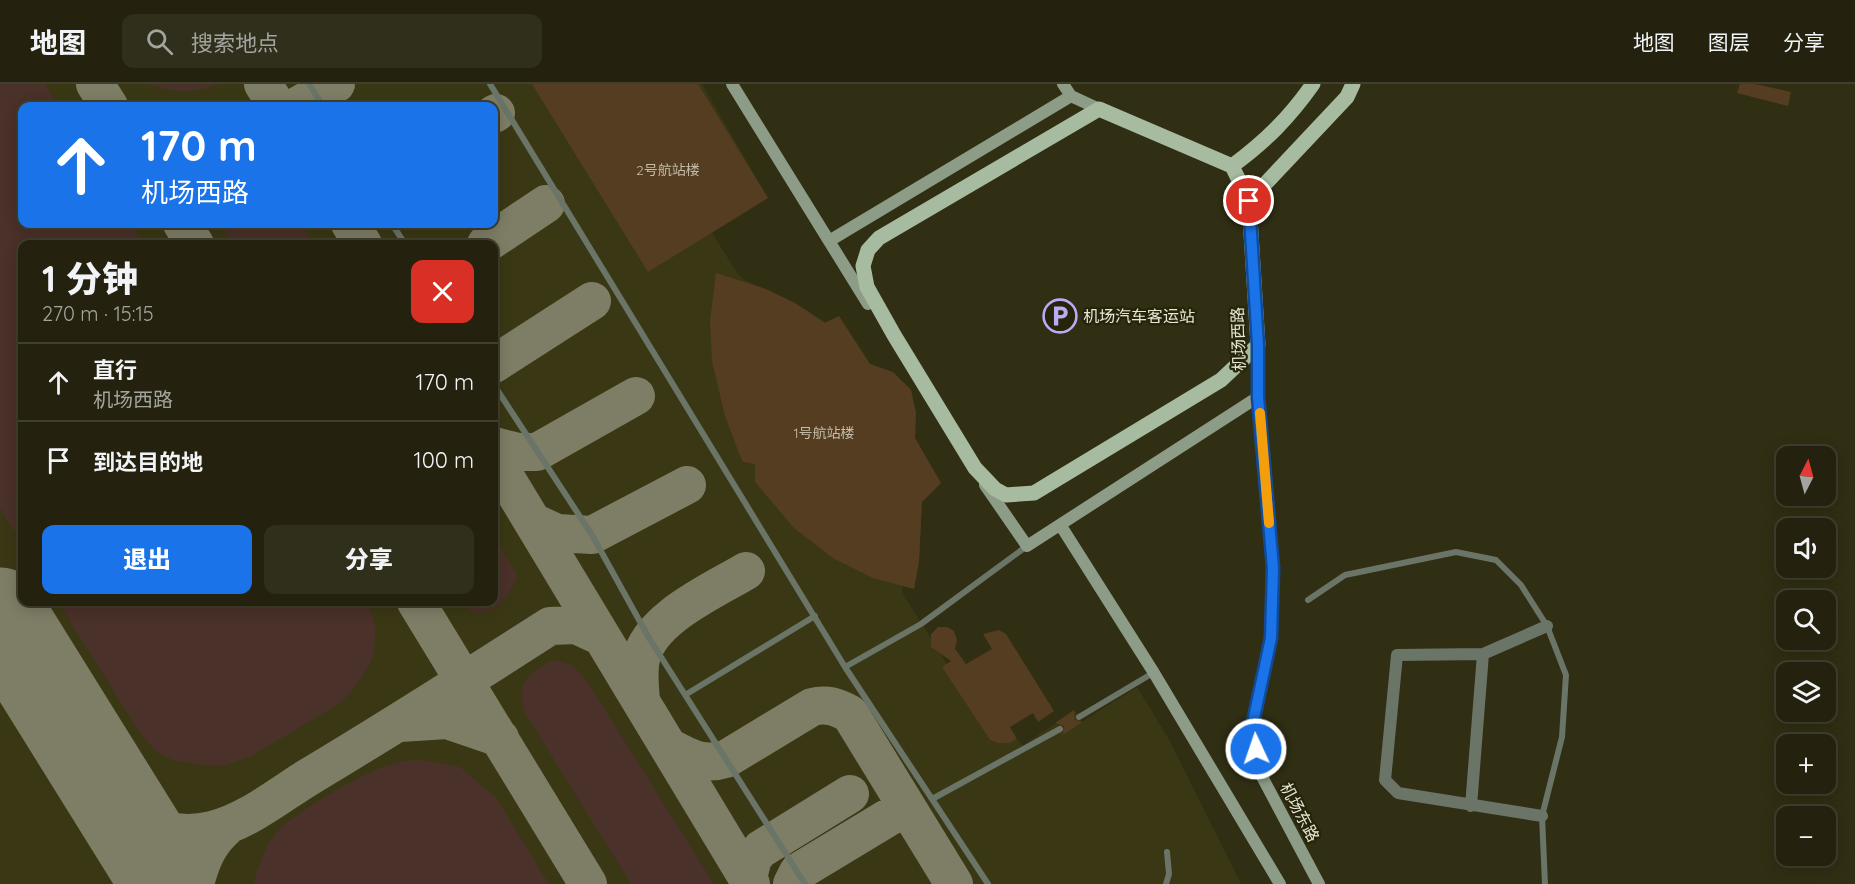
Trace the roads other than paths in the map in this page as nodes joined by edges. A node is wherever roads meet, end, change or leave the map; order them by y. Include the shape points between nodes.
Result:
1 (309, 84) edge
2 (490, 84) edge
3 (732, 84) edge
4 (1063, 84) edge
5 (1312, 84) edge
6 (1353, 84) edge
7 (1071, 96) junction
8 (320, 102) edge
9 (1099, 109) junction
10 (1232, 166) junction
11 (1249, 201) junction
12 (829, 241) junction
13 (1258, 345) junction
14 (498, 391) edge
15 (1258, 397) junction
16 (1061, 526) junction
17 (1027, 546) junction
18 (1308, 600) dead end
19 (815, 616) junction
20 (1547, 627) junction
21 (1483, 654) junction
22 (845, 667) junction
23 (1154, 673) junction
24 (685, 695) junction
25 (1079, 717) dead end
26 (1060, 729) dead end
27 (934, 798) junction
28 (1472, 806) junction
29 (1542, 816) junction
30 (1167, 852) dead end
31 (805, 884) edge
32 (988, 884) edge
33 (1166, 884) edge
34 (1280, 884) edge
35 (1319, 884) edge
36 (1545, 884) edge

1 - 8 lane
2 - 19 lane
3 - 12 main road
4 - 7 main road
5 - 10 main road via 1290,116
6 - 11 main road via 1347,97
7 - 9 main road
7 - 12 main road
9 - 10 main road
9 - 13 main road via 879,238 868,250 862,266 867,287 888,326 975,468 1006,495 1034,493 1221,380
10 - 11 main road
11 - 13 main road, 机场西路
12 - 17 main road via 953,438
13 - 15 main road, 机场西路
14 - 24 lane via 592,535
15 - 16 main road
15 - 35 main road, 机场东路 via 1273,568 1271,638 1252,727 1259,771
16 - 17 main road
16 - 23 main road
17 - 22 lane via 921,624
18 - 20 lane via 1345,575 1456,552 1496,560 1521,585
19 - 22 lane
19 - 24 lane
20 - 21 street
20 - 29 lane via 1566,675 1562,737
21 - 28 street
21 - 28 street via 1397,655 1386,780 1398,793
22 - 27 lane
23 - 25 lane
23 - 34 main road
24 - 31 lane
26 - 27 lane
27 - 32 lane
28 - 29 street
29 - 36 lane
30 - 33 lane

